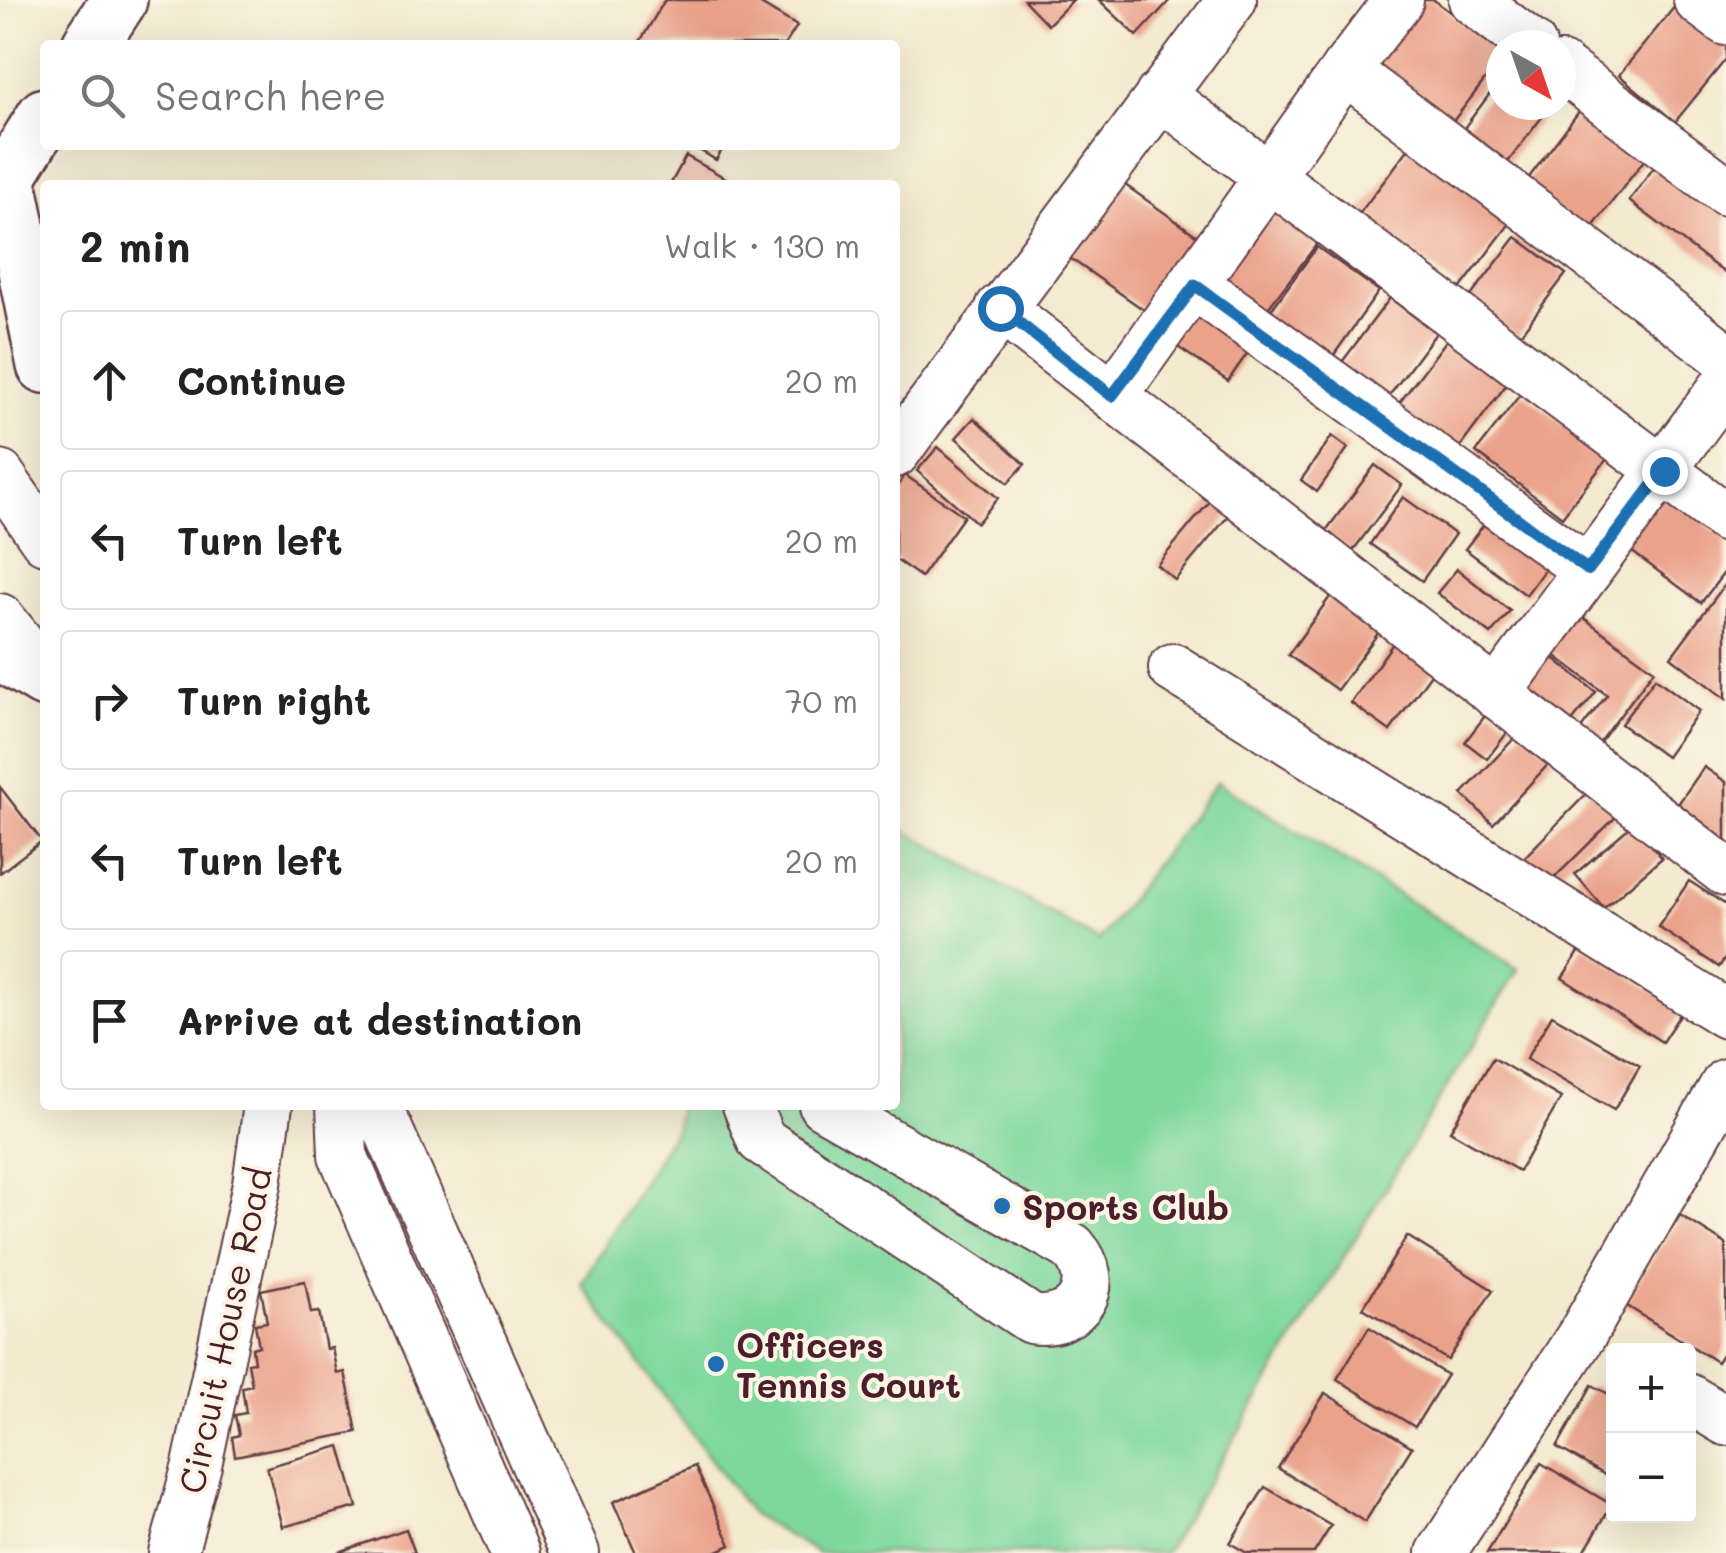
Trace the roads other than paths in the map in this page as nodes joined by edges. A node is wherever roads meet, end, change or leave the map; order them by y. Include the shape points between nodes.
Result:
1 (119, 0) edge
2 (1232, 0) edge
3 (1399, 0) edge
4 (1472, 0) edge
5 (1698, 0) edge
6 (1726, 21) edge
7 (1512, 30) edge
8 (93, 40) edge
9 (1345, 70) junction
10 (1576, 77) edge
11 (1160, 95) junction
12 (40, 124) edge
13 (1269, 176) junction
14 (4, 182) edge
15 (1726, 191) edge
16 (1195, 285) junction
17 (1000, 308) junction
18 (40, 343) edge
19 (1726, 357) edge
20 (1726, 384) edge
21 (1112, 396) junction
22 (900, 446) edge
23 (1664, 471) junction
24 (0, 474) edge
25 (1726, 518) edge
26 (40, 533) edge
27 (1588, 570) junction
28 (0, 618) edge
29 (0, 652) edge
30 (1173, 668) dead end
31 (40, 670) edge
32 (40, 673) edge
33 (1496, 694) junction
34 (1726, 872) edge
35 (1726, 1014) edge
36 (1726, 1083) edge
37 (268, 1110) edge
38 (341, 1110) edge
39 (367, 1110) edge
40 (748, 1110) edge
41 (832, 1110) edge
42 (1598, 1342) edge
43 (1696, 1403) edge
44 (1726, 1421) edge
45 (173, 1553) edge
46 (515, 1553) edge
47 (576, 1553) edge
48 (1441, 1553) edge

1 - 8 main road
2 - 11 street
3 - 9 street
4 - 7 street
5 - 6 street
9 - 13 street
9 - 19 street
10 - 15 street
11 - 13 street
11 - 17 street
12 - 14 main road
13 - 16 street
13 - 23 street
14 - 18 main road
16 - 21 street
16 - 27 street
17 - 21 street
17 - 22 street
20 - 23 street
21 - 33 street
23 - 25 street
23 - 27 street
24 - 26 street
27 - 33 street
28 - 31 street
29 - 32 main road
30 - 35 street
33 - 34 street
36 - 42 street
37 - 45 street, Circuit House Road via 197,1465
38 - 46 street via 343,1155
39 - 47 street via 386,1127
40 - 41 street via 761,1140 1031,1319 1048,1322 1076,1307 1088,1274 1072,1247
42 - 48 street
43 - 44 street

